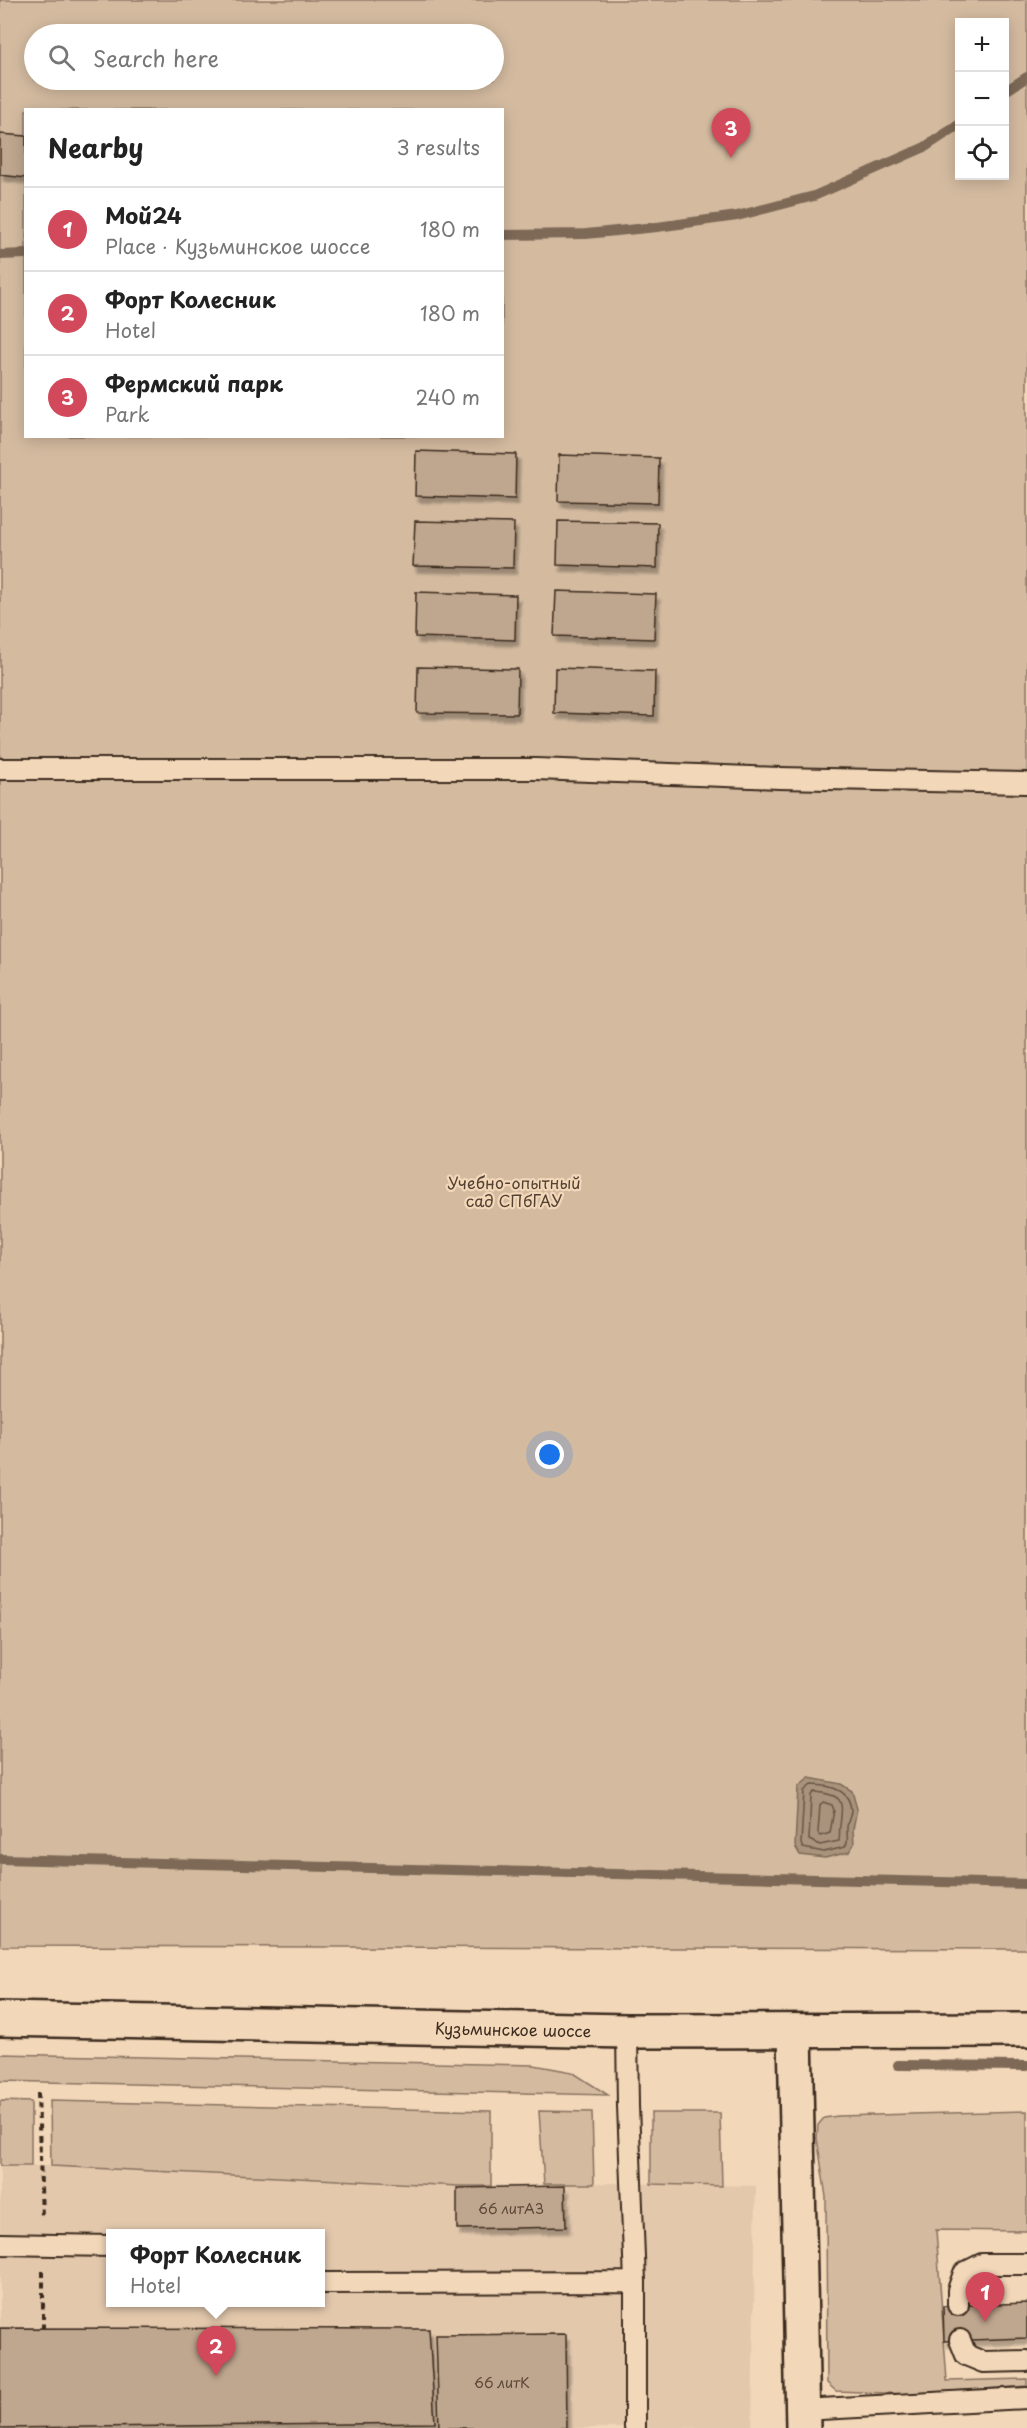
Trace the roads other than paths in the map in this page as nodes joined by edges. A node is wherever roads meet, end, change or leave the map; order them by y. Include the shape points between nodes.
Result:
1 (0, 769) edge
2 (1027, 783) edge
3 (0, 2019) edge
4 (1027, 2030) edge
5 (627, 2031) junction
6 (795, 2031) junction
7 (0, 2244) edge
8 (106, 2246) edge
9 (1027, 2264) edge
10 (635, 2282) junction
11 (325, 2283) edge
12 (958, 2305) dead end
13 (960, 2340) dead end
14 (1027, 2361) edge
15 (1027, 2398) edge
16 (802, 2419) edge
17 (635, 2428) edge

1 - 2 lane via 536,769
3 - 5 main road, Кузьминское шоссе
4 - 6 main road, Кузьминское шоссе
5 - 6 main road, Кузьминское шоссе
5 - 10 lane
6 - 16 main road
7 - 8 lane
9 - 12 lane via 982,2264 964,2273
10 - 11 lane
10 - 17 lane
13 - 14 lane via 966,2355 983,2362
15 - 16 lane

